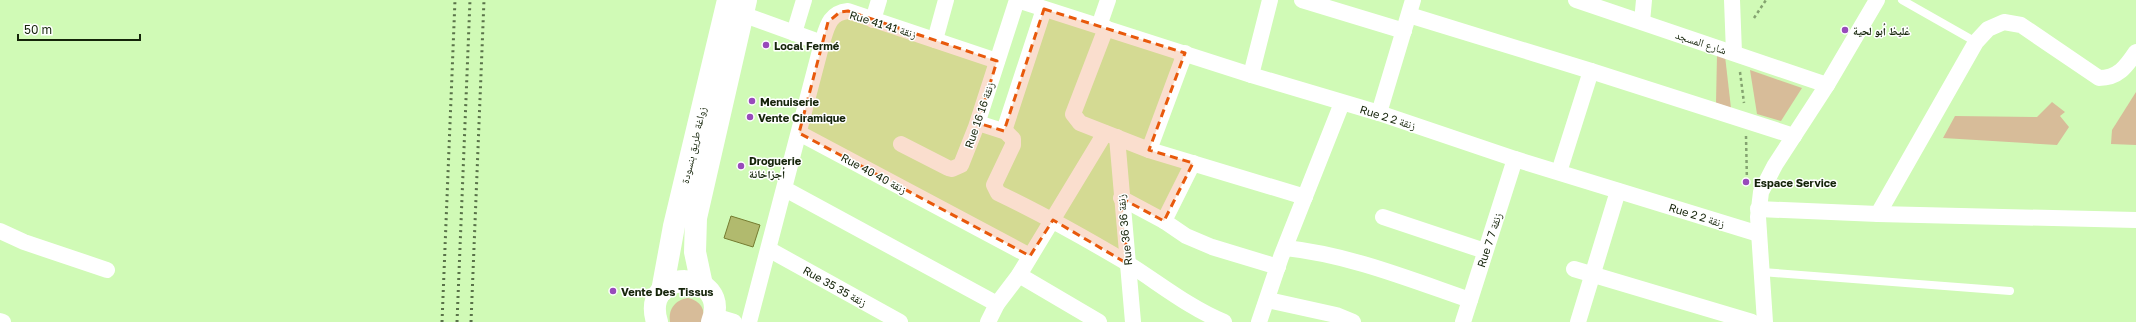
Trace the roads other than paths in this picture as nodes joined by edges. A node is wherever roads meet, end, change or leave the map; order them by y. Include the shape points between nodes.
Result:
1 (804, 0) edge
2 (879, 0) edge
3 (946, 0) edge
4 (1017, 0) edge
5 (1108, 0) edge
6 (1270, 0) edge
7 (1302, 0) edge
8 (1413, 0) edge
9 (1576, 0) edge
10 (1644, 0) edge
11 (1732, 0) edge
12 (1877, 0) edge
13 (1902, 0) edge
14 (739, 5) edge
15 (1044, 9) junction
16 (1409, 15) junction
17 (873, 20) junction
18 (1642, 22) junction
19 (1102, 27) junction
20 (1404, 31) junction
21 (794, 33) junction
22 (935, 40) junction
23 (1976, 42) junction
24 (822, 43) junction
25 (2136, 52) edge
26 (1185, 53) junction
27 (1734, 53) junction
28 (997, 61) junction
29 (1591, 71) junction
30 (1251, 75) junction
31 (1827, 85) junction
32 (1342, 103) junction
33 (1380, 113) junction
34 (978, 123) junction
35 (1004, 131) junction
36 (799, 133) junction
37 (1111, 135) junction
38 (1794, 136) junction
39 (901, 144) dead end
40 (1149, 150) junction
41 (1515, 159) junction
42 (1193, 163) junction
43 (1559, 172) junction
44 (785, 189) junction
45 (1618, 191) junction
46 (1305, 197) junction
47 (1121, 198) junction
48 (1758, 210) junction
49 (1878, 214) junction
50 (1383, 218) dead end
51 (1053, 220) junction
52 (2136, 220) edge
53 (1164, 221) junction
54 (0, 231) edge
55 (1759, 234) junction
56 (1286, 248) junction
57 (770, 250) junction
58 (1486, 251) junction
59 (1030, 256) junction
60 (1128, 264) junction
61 (1278, 267) junction
62 (1574, 269) dead end
63 (107, 270) dead end
64 (1762, 272) junction
65 (1592, 274) junction
66 (1019, 275) junction
67 (702, 285) junction
68 (662, 291) junction
69 (2010, 291) dead end
70 (1268, 300) junction
71 (1470, 300) junction
72 (997, 304) junction
73 (720, 320) edge
74 (0, 321) edge
75 (3, 322) edge
76 (657, 322) edge
77 (749, 322) edge
78 (900, 322) edge
79 (987, 322) edge
80 (1099, 322) edge
81 (1133, 322) edge
82 (1224, 322) edge
83 (1259, 322) edge
84 (1353, 322) edge
85 (1463, 322) edge
86 (1578, 322) edge
87 (1752, 322) edge
88 (1765, 322) edge

1 - 21 street
2 - 17 street
3 - 22 street
4 - 15 street, Rue 2 زنقة 2
4 - 28 street, Rue 16 زنقة 16
5 - 19 street
6 - 30 street
7 - 20 street
8 - 16 street
9 - 18 street, شارع المسجد
10 - 18 street
11 - 27 street
12 - 31 street
13 - 23 lane
14 - 21 street
14 - 67 main road, زواغة طريق بنسودة via 696,218 695,252
14 - 68 main road, زواغة طريق بنسودة via 674,226
15 - 19 street, Rue 2 زنقة 2
15 - 35 street
16 - 20 street
16 - 29 street
17 - 22 street, Rue 41 زنقة 41
17 - 24 street, Rue 41 زنقة 41 via 848,11 840,12 828,22
18 - 27 street, شارع المسجد
19 - 26 street, Rue 2 زنقة 2
19 - 37 street via 1073,114 1080,123
20 - 33 street
21 - 24 street
22 - 28 street, Rue 41 زنقة 41
23 - 25 street via 1988,29 2004,22 2021,25 2099,78 2109,78 2120,73
23 - 49 street
24 - 36 street
26 - 30 street, Rue 2 زنقة 2
26 - 40 street
27 - 31 street, شارع المسجد
28 - 34 street, Rue 16 زنقة 16
29 - 38 street
29 - 43 street
30 - 32 street, Rue 2 زنقة 2
31 - 38 street
32 - 33 street, Rue 2 زنقة 2
32 - 46 street
33 - 41 street, Rue 2 زنقة 2
34 - 35 street
34 - 39 street, Rue 16 زنقة 16 via 961,165 957,168 948,168
35 - 51 street via 1013,139 1013,145 996,180 995,190
36 - 44 street
36 - 59 street, Rue 40 زنقة 40
37 - 40 street
37 - 47 street, Rue 36 زنقة 36
37 - 51 street
38 - 48 street via 1760,192
40 - 42 street
41 - 43 street, Rue 2 زنقة 2
41 - 58 street, Rue 7 زنقة 7
42 - 46 street
42 - 53 street
43 - 45 street, Rue 2 زنقة 2
44 - 57 street
44 - 72 street
45 - 55 street, Rue 2 زنقة 2
45 - 65 street
46 - 56 street
47 - 53 street
47 - 60 street, Rue 36 زنقة 36
48 - 49 street
48 - 55 street
49 - 52 street
50 - 58 street
51 - 59 street
51 - 60 street
53 - 61 street via 1186,236 1212,247
54 - 63 street via 24,242
55 - 64 street
56 - 61 street
56 - 71 street via 1351,259
57 - 77 street
57 - 78 street, Rue 35 زنقة 35
58 - 71 street, Rue 7 زنقة 7
59 - 66 street
60 - 81 street, Rue 36 زنقة 36
60 - 82 street via 1197,310
61 - 70 street
62 - 65 street
64 - 69 lane
64 - 88 street
65 - 86 street
65 - 87 street
66 - 72 street
66 - 80 street
67 - 68 main road via 681,280
67 - 73 main road via 714,301
68 - 76 main road, زواغة طريق بنسودة via 655,308
70 - 83 street
70 - 84 street via 1336,315
71 - 85 street, Rue 7 زنقة 7
72 - 79 street
74 - 75 street

